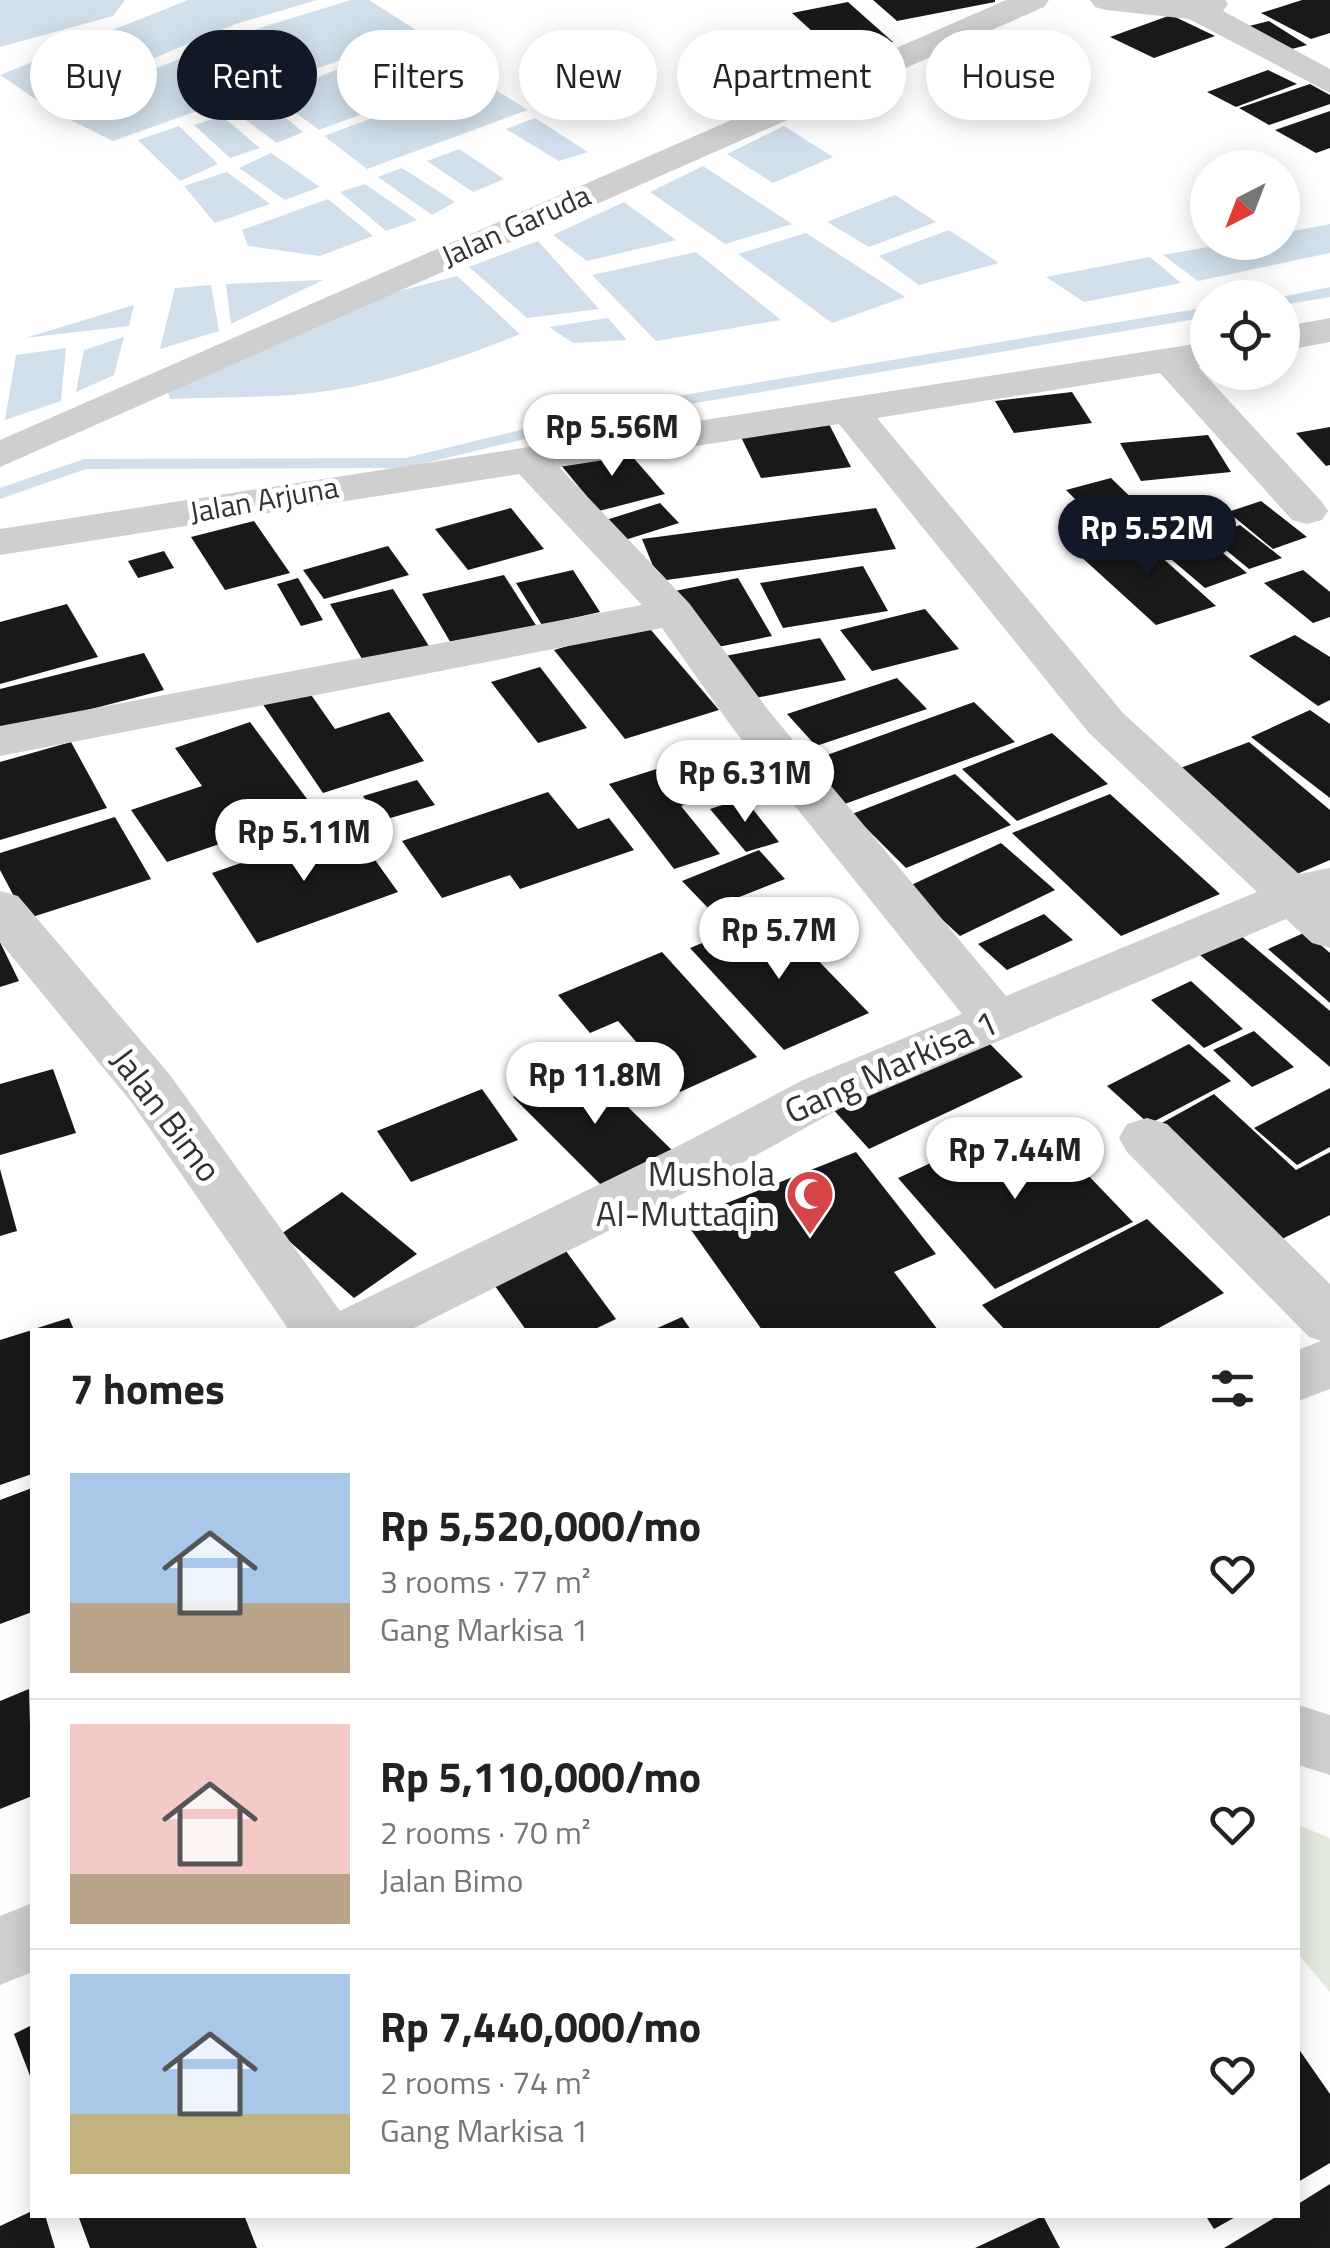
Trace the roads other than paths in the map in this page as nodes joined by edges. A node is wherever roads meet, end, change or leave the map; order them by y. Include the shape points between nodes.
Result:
1 (1033, 0) edge
2 (1106, 0) edge
3 (1200, 3) edge
4 (1330, 83) edge
5 (1330, 330) edge
6 (1300, 336) edge
7 (1189, 357) edge
8 (849, 410) junction
9 (0, 455) edge
10 (529, 460) junction
11 (1307, 511) dead end
12 (0, 542) edge
13 (672, 612) junction
14 (0, 741) edge
15 (1317, 902) edge
16 (0, 908) edge
17 (996, 1020) junction
18 (1146, 1138) dead end
19 (1330, 1320) edge
20 (320, 1328) edge
21 (360, 1328) edge
22 (1330, 1362) edge
23 (1300, 1376) edge
24 (1300, 1736) edge
25 (1330, 1745) edge
26 (30, 1938) edge
27 (0, 1951) edge

1 - 9 street, Jalan Garuda
2 - 3 street
3 - 4 street
5 - 6 street
7 - 8 street, Jalan Arjuna
7 - 11 street
8 - 10 street, Jalan Arjuna
8 - 15 street via 1106,723
10 - 12 street, Jalan Arjuna
10 - 13 street
13 - 14 street
13 - 17 street via 751,720
15 - 17 street, Gang Markisa 1
16 - 20 street, Jalan Bimo via 151,1089
17 - 21 street, Gang Markisa 1 via 822,1094
18 - 19 street
22 - 23 street
24 - 25 street
26 - 27 street

